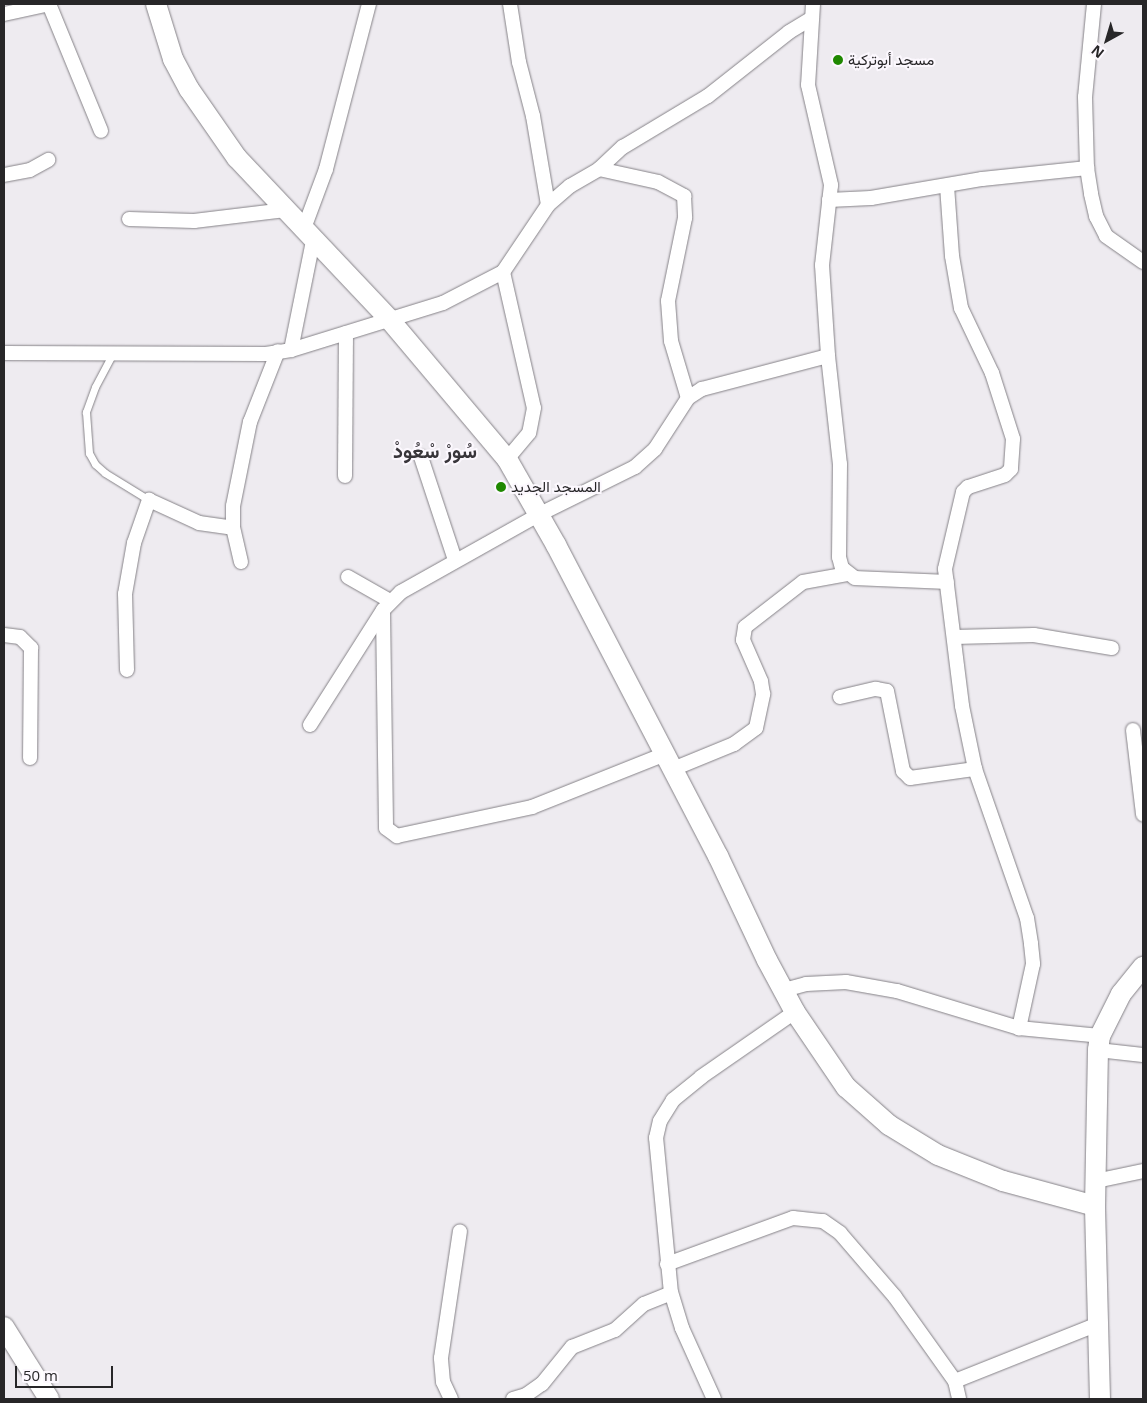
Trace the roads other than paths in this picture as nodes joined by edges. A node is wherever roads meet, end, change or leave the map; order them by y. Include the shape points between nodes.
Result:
1 (49, 4) edge
2 (156, 4) edge
3 (369, 4) edge
4 (510, 4) edge
5 (1094, 4) edge
6 (812, 11) edge
7 (4, 14) edge
8 (101, 131) dead end
9 (48, 160) dead end
10 (1087, 168) junction
11 (599, 169) junction
12 (4, 175) edge
13 (947, 186) junction
14 (829, 200) junction
15 (548, 205) junction
16 (285, 210) junction
17 (129, 219) dead end
18 (308, 236) junction
19 (1143, 262) edge
20 (502, 272) junction
21 (390, 319) junction
22 (346, 333) junction
23 (284, 350) junction
24 (4, 353) edge
25 (114, 353) junction
26 (828, 356) junction
27 (688, 398) junction
28 (421, 457) dead end
29 (507, 459) junction
30 (345, 476) dead end
31 (149, 500) junction
32 (540, 514) junction
33 (233, 528) junction
34 (455, 560) junction
35 (242, 562) dead end
36 (848, 574) junction
37 (348, 577) dead end
38 (947, 582) junction
39 (387, 606) junction
40 (4, 635) edge
41 (954, 637) junction
42 (1112, 648) dead end
43 (127, 670) dead end
44 (840, 697) dead end
45 (310, 725) dead end
46 (1133, 730) dead end
47 (30, 758) dead end
48 (669, 762) junction
49 (975, 769) junction
50 (1143, 814) edge
51 (1143, 967) edge
52 (784, 990) junction
53 (796, 1012) junction
54 (1019, 1028) junction
55 (1099, 1043) junction
56 (1143, 1055) edge
57 (1143, 1171) edge
58 (1096, 1181) junction
59 (1095, 1206) junction
60 (460, 1231) dead end
61 (667, 1264) junction
62 (671, 1293) junction
63 (1098, 1324) junction
64 (4, 1328) edge
65 (954, 1381) junction
66 (49, 1399) edge
67 (451, 1399) edge
68 (513, 1399) edge
69 (714, 1399) edge
70 (960, 1399) edge
71 (1100, 1399) edge

1 - 7 street
1 - 8 street
2 - 16 street via 173,59 189,89 237,158
3 - 18 street
4 - 15 street via 519,62 534,116
5 - 10 street via 1086,98
6 - 11 street via 708,96 623,147
6 - 14 street via 808,85 828,163
9 - 12 street via 30,170
10 - 13 street
10 - 19 street via 1096,216 1106,236
11 - 15 street via 570,186
11 - 27 street via 658,182 684,196 685,218 668,301 671,341
13 - 14 street via 871,198
13 - 38 street via 952,256 961,308 1005,407 1013,439 1014,460 1005,475 968,487 963,492 945,570
14 - 26 street via 822,266
15 - 20 street
16 - 17 street via 194,221
16 - 18 street
18 - 21 street
18 - 23 street
20 - 21 street via 444,303
20 - 29 street via 534,408 529,433
21 - 22 street
21 - 29 street
22 - 23 street
22 - 30 street
23 - 25 street via 202,355
23 - 33 street via 250,422 233,506
24 - 25 street
25 - 31 lane via 95,387 86,412 89,453 105,473
26 - 27 street via 702,389
26 - 36 street via 840,464 839,557
27 - 32 street via 677,420 647,458
28 - 34 street
29 - 32 street
31 - 33 street via 199,523
31 - 43 street via 134,543 125,594
32 - 34 street
32 - 48 street
33 - 35 street
34 - 39 street
36 - 38 street via 855,578
36 - 48 street via 803,582 745,627 743,640 761,681 763,694 756,728 734,744
37 - 39 street
38 - 41 street
39 - 45 street
39 - 48 street via 386,828 397,836 532,807
40 - 47 street via 20,637 32,648
41 - 42 street via 1034,635
41 - 49 street via 962,706
44 - 49 street via 876,689 887,691 903,771 910,778
46 - 50 street
48 - 52 street
49 - 54 street via 1027,918 1033,964
51 - 55 street via 1121,994
52 - 53 street
52 - 54 street via 823,981 846,982 896,991
53 - 59 street via 846,1087 862,1104 902,1134 972,1171
53 - 61 street via 701,1077 666,1108 656,1138
54 - 55 street
55 - 56 street
55 - 58 street
57 - 58 street
58 - 59 street
59 - 63 street
60 - 67 street via 441,1358 444,1382
61 - 62 street
61 - 65 street via 793,1218 823,1221 840,1233 870,1266
62 - 68 street via 644,1304 615,1330 572,1347 542,1384
62 - 69 street via 682,1328
63 - 65 street
63 - 71 street
64 - 66 street
65 - 70 street

